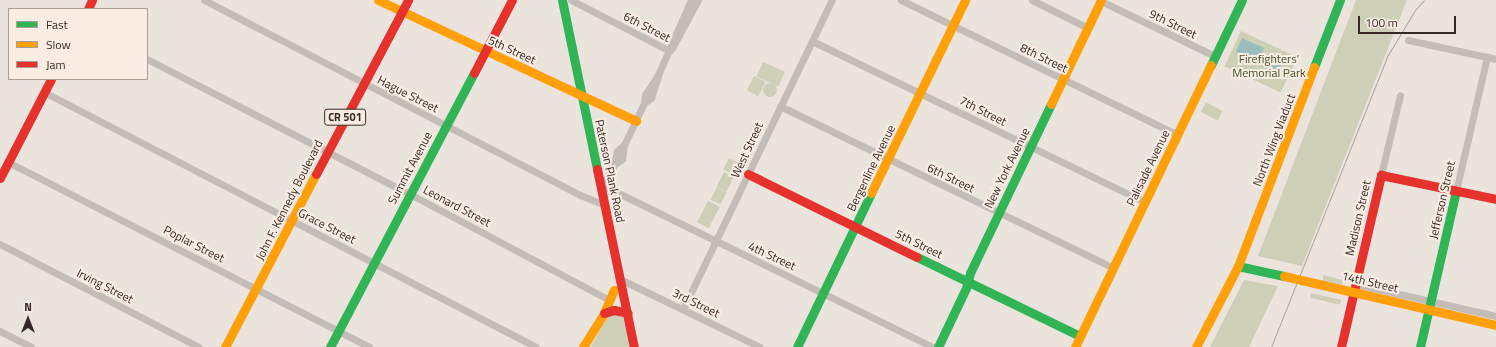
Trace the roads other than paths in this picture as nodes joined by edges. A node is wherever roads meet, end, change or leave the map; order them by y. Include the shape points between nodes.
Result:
1 (204, 0) edge
2 (378, 0) edge
3 (408, 0) edge
4 (512, 0) edge
5 (562, 0) edge
6 (571, 0) edge
7 (691, 0) edge
8 (698, 0) edge
9 (832, 0) edge
10 (901, 0) edge
11 (965, 0) edge
12 (1032, 0) edge
13 (1242, 0) edge
14 (1101, 1) edge
15 (1339, 1) edge
16 (402, 11) junction
17 (953, 26) junction
18 (1088, 28) junction
19 (1408, 40) dead end
20 (812, 41) junction
21 (484, 50) junction
22 (670, 51) junction
23 (1215, 56) junction
24 (1487, 57) junction
25 (1496, 59) edge
26 (148, 61) edge
27 (1063, 79) junction
28 (50, 80) edge
29 (363, 84) junction
30 (44, 92) junction
31 (921, 93) junction
32 (580, 95) junction
33 (1400, 95) dead end
34 (780, 106) junction
35 (636, 120) junction
36 (446, 126) junction
37 (1178, 135) junction
38 (1030, 147) junction
39 (327, 151) junction
40 (888, 160) junction
41 (8, 162) junction
42 (748, 174) junction
43 (1381, 175) junction
44 (0, 178) edge
45 (602, 185) junction
46 (1456, 191) junction
47 (410, 194) junction
48 (1496, 200) edge
49 (1145, 202) junction
50 (605, 205) junction
51 (998, 214) junction
52 (291, 220) junction
53 (856, 226) junction
54 (716, 242) junction
55 (0, 244) edge
56 (374, 262) junction
57 (1238, 266) junction
58 (1113, 268) junction
59 (622, 280) junction
60 (968, 282) junction
61 (1355, 284) junction
62 (256, 288) junction
63 (614, 290) junction
64 (823, 293) junction
65 (606, 298) junction
66 (1431, 301) junction
67 (683, 309) junction
68 (604, 313) junction
69 (628, 313) junction
70 (1496, 316) edge
71 (596, 324) junction
72 (1496, 325) edge
73 (0, 331) edge
74 (339, 331) junction
75 (1080, 336) junction
76 (31, 347) edge
77 (199, 347) edge
78 (224, 347) edge
79 (330, 347) edge
80 (368, 347) edge
81 (536, 347) edge
82 (583, 347) edge
83 (634, 347) edge
84 (760, 347) edge
85 (797, 347) edge
86 (932, 347) edge
87 (938, 347) edge
88 (1075, 347) edge
89 (1196, 347) edge
90 (1341, 347) edge
91 (1420, 347) edge

1 - 29 street, Hague Street
2 - 16 street, 5th Street
3 - 16 street, John F. Kennedy Boulevard / CR 501
4 - 21 street, Summit Avenue
5 - 32 street, Paterson Plank Road
6 - 22 street, 6th Street
7 - 22 street
8 - 22 street
9 - 20 street, West Street
10 - 17 street, 8th Street
11 - 17 street, Bergenline Avenue
12 - 18 street
13 - 23 street, Palisade Avenue
14 - 18 street, New York Avenue
14 - 23 street, 9th Street
15 - 57 street, North Wing Viaduct
16 - 21 street, 5th Street
16 - 29 street, John F. Kennedy Boulevard / CR 501
17 - 27 street, 8th Street
17 - 31 street, Bergenline Avenue
18 - 27 street, New York Avenue
19 - 24 street
20 - 31 street, 7th Street
20 - 34 street, West Street
21 - 32 street, 5th Street
21 - 36 street, Summit Avenue
22 - 35 street via 658,75 651,98 644,104
23 - 37 street, Palisade Avenue
24 - 25 street
24 - 46 street, Jefferson Street
26 - 39 street, Leonard Street
27 - 37 street, 8th Street
27 - 38 street, New York Avenue
28 - 30 street
29 - 36 street, Hague Street
29 - 39 street, John F. Kennedy Boulevard / CR 501
30 - 41 street
30 - 52 street, Grace Street
31 - 38 street, 7th Street
31 - 40 street, Bergenline Avenue
32 - 35 street, 5th Street
32 - 45 street, Paterson Plank Road
33 - 43 street, Madison Street
34 - 40 street, 6th Street
34 - 42 street, West Street
35 - 45 street via 624,145 622,159 614,165
36 - 47 street, Summit Avenue
36 - 50 street, Hague Street via 580,195
37 - 49 street, Palisade Avenue
38 - 49 street, 7th Street
38 - 51 street, New York Avenue
39 - 47 street, Leonard Street
39 - 52 street, John F. Kennedy Boulevard / CR 501
40 - 51 street, 6th Street
40 - 53 street, Bergenline Avenue
41 - 44 street
41 - 62 street, Poplar Street
42 - 53 street, 5th Street
42 - 54 street, West Street
43 - 46 street
43 - 61 street, Madison Street
45 - 50 street, Paterson Plank Road
45 - 54 street, 4th Street
46 - 48 street
46 - 66 street, Jefferson Street
47 - 56 street, Summit Avenue
47 - 65 street, Leonard Street
49 - 58 street, Palisade Avenue
50 - 59 street, Paterson Plank Road
51 - 58 street, 6th Street
51 - 60 street, New York Avenue
52 - 56 street, Grace Street
52 - 62 street, John F. Kennedy Boulevard / CR 501
53 - 60 street, 5th Street
53 - 64 street, Bergenline Avenue
54 - 64 street, 4th Street
54 - 67 street, West Street
55 - 77 street, Irving Street
56 - 74 street, Summit Avenue
56 - 81 street, Grace Street
57 - 72 street, 14th Street, bridge
57 - 89 street, North Wing Viaduct
58 - 75 street, Palisade Avenue
59 - 63 street
59 - 67 street, 3rd Street
59 - 69 street, Paterson Plank Road
60 - 75 street, 5th Street
60 - 87 street, New York Avenue
61 - 66 street, 14th Street
61 - 90 street, Madison Street
62 - 74 street, Poplar Street
62 - 78 street, John F. Kennedy Boulevard / CR 501
63 - 65 street
63 - 68 street
64 - 85 street, Bergenline Avenue
64 - 86 street, 4th Street
65 - 71 street via 595,319
66 - 70 street, 14th Street
66 - 91 street, Jefferson Street
67 - 84 street, 3rd Street
68 - 69 street via 614,310
68 - 71 street
69 - 83 street, Paterson Plank Road
71 - 82 street
73 - 76 street
74 - 79 street, Summit Avenue
74 - 80 street, Poplar Street
75 - 88 street, Palisade Avenue

